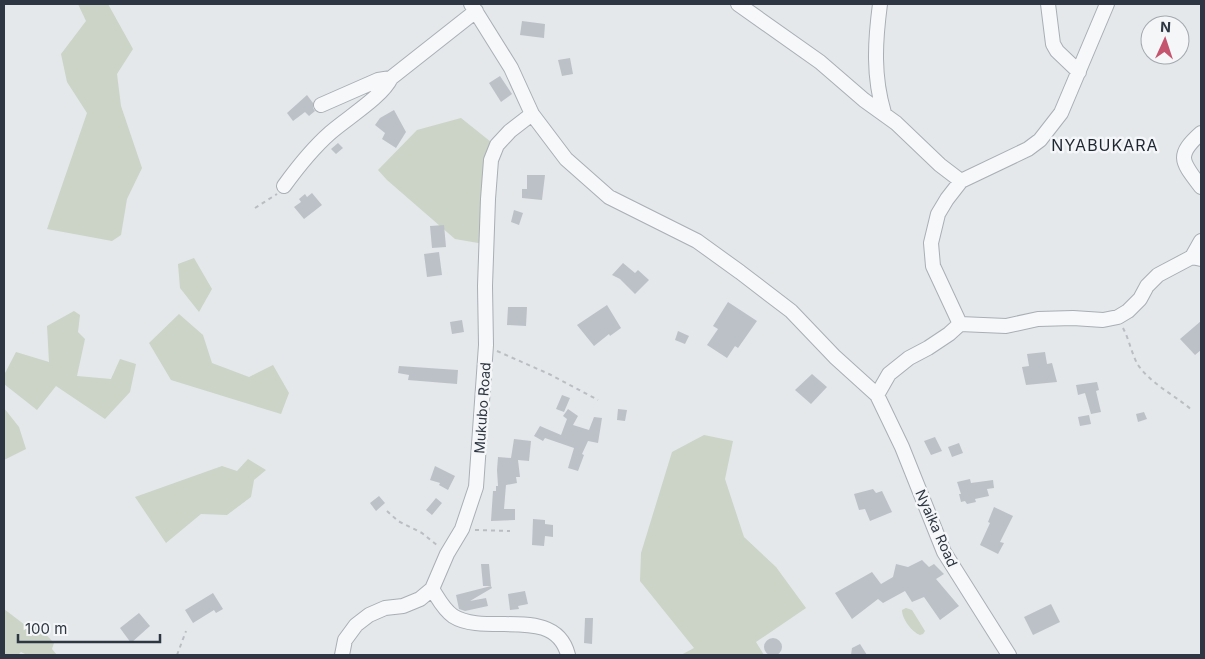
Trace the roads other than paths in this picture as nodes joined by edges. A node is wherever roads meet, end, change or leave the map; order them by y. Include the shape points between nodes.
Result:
1 (738, 4) edge
2 (880, 4) edge
3 (1048, 4) edge
4 (1107, 4) edge
5 (474, 8) edge
6 (1079, 72) junction
7 (391, 78) junction
8 (321, 105) dead end
9 (884, 113) junction
10 (532, 114) junction
11 (1201, 133) edge
12 (961, 181) junction
13 (284, 186) road end
14 (1201, 187) edge
15 (1201, 241) edge
16 (1197, 258) edge
17 (960, 324) junction
18 (877, 394) junction
19 (432, 589) junction
20 (342, 655) edge
21 (568, 655) edge
22 (1009, 655) edge

1 - 9 street via 820,62
2 - 9 street via 875,63 878,95
3 - 6 street via 1053,44
4 - 6 street
5 - 7 street
5 - 10 street via 511,68
6 - 12 street via 1061,113 1040,140
7 - 8 street via 378,80
7 - 13 street via 383,91 328,135
9 - 12 street
10 - 18 street via 566,159 609,197 697,241 740,272 791,312
10 - 19 street, Mukubo Road via 510,131 497,146 491,160 485,286 486,345 476,487 462,529
11 - 14 street via 1189,144 1184,162
12 - 17 street via 938,214 931,243 933,266
15 - 16 street
16 - 17 street via 1158,275 1140,299 1118,317 1103,320 1038,319 1006,326
17 - 18 street via 889,374
18 - 22 street, Nyaika Road via 944,552
19 - 20 street via 420,599 369,615 345,640
19 - 21 street via 453,616 472,622 525,625 551,631 565,644

